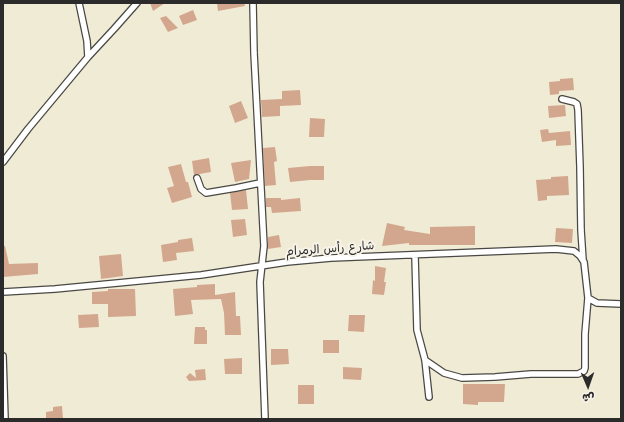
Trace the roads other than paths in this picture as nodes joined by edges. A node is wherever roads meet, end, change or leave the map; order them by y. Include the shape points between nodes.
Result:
1 (79, 3) edge
2 (137, 3) edge
3 (253, 3) edge
4 (88, 57) junction
5 (562, 99) dead end
6 (3, 162) edge
7 (197, 178) dead end
8 (260, 183) junction
9 (415, 256) junction
10 (584, 262) junction
11 (262, 266) junction
12 (3, 292) edge
13 (588, 298) junction
14 (621, 304) edge
15 (3, 356) edge
16 (425, 360) junction
17 (429, 397) dead end
18 (6, 419) edge
19 (265, 419) edge

1 - 4 street
2 - 4 street
3 - 8 street
4 - 6 street
5 - 10 street via 577,104 578,110
7 - 8 street via 201,190 206,193
8 - 11 street via 264,246
9 - 10 street, شارع رأس الرمرام via 556,249 574,251
9 - 11 street, شارع رأس الرمرام via 331,258
9 - 16 street via 416,325
10 - 13 street
11 - 12 street, شارع رأس الرمرام via 186,276
11 - 19 street via 260,307
13 - 14 street via 596,303
13 - 16 street via 585,368 578,374 462,378 444,373
15 - 18 street
16 - 17 street

